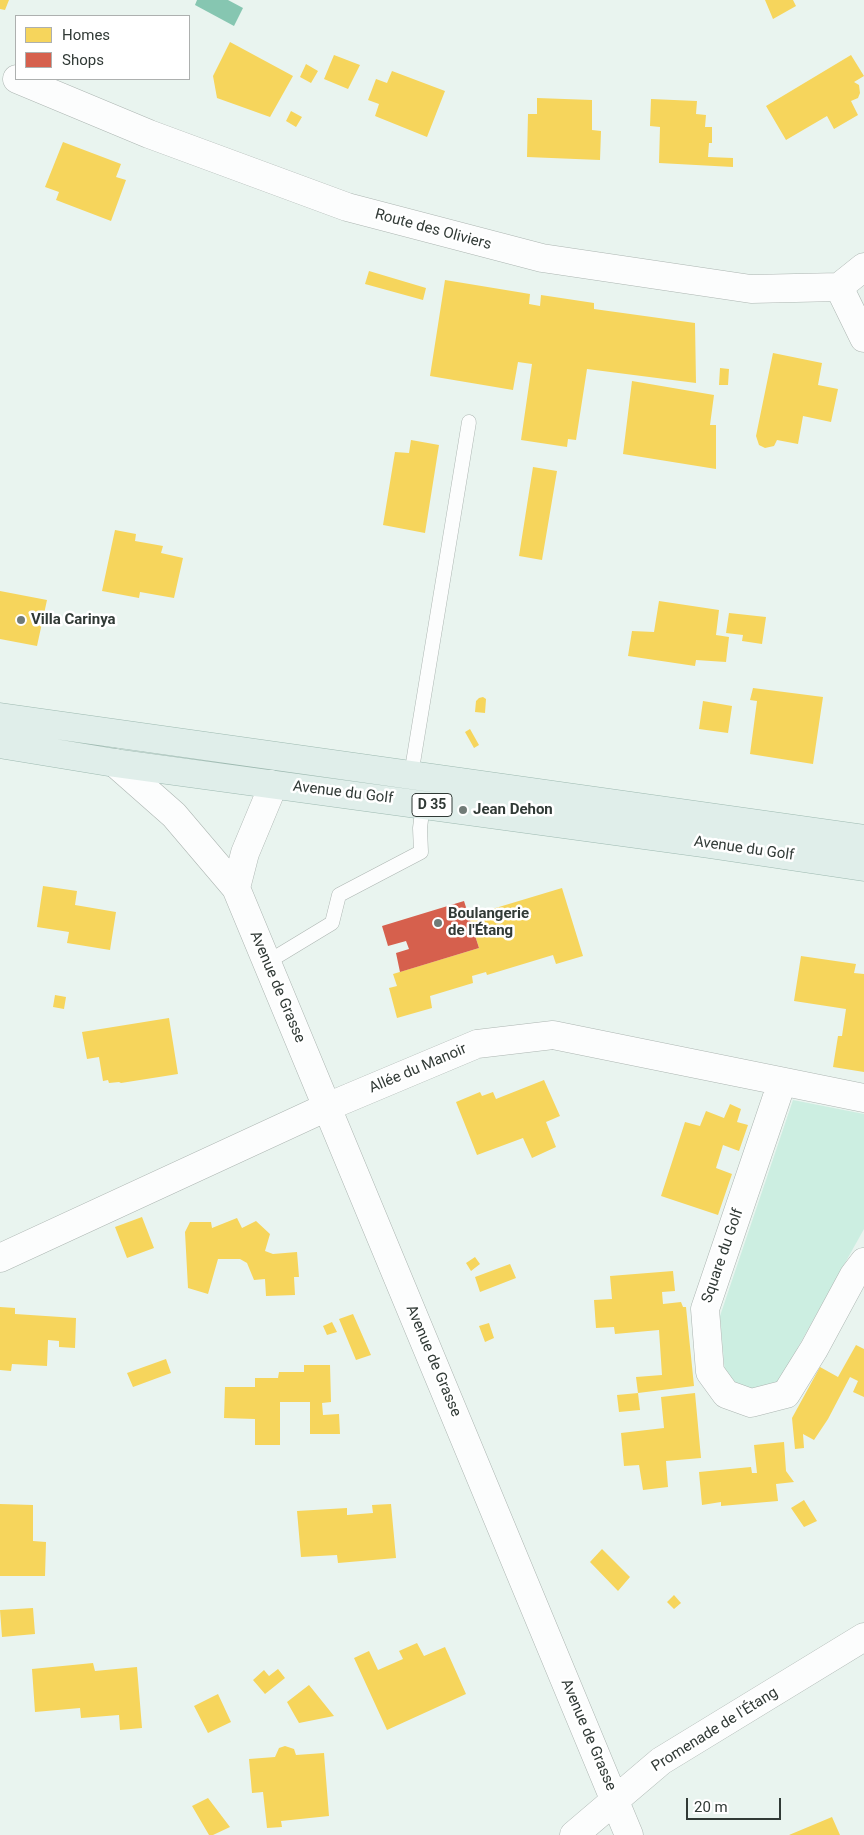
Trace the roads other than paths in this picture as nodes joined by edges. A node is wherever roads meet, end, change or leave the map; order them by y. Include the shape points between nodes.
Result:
1 (0, 72) edge
2 (15, 79) edge
3 (18, 80) edge
4 (864, 268) edge
5 (838, 288) junction
6 (864, 338) edge
7 (469, 422) dead end
8 (0, 717) edge
9 (0, 744) edge
10 (206, 746) junction
11 (115, 763) junction
12 (411, 775) junction
13 (270, 784) junction
14 (423, 804) junction
15 (864, 839) edge
16 (864, 867) edge
17 (236, 888) junction
18 (266, 963) junction
19 (782, 1082) junction
20 (864, 1098) edge
21 (327, 1107) junction
22 (0, 1258) edge
23 (864, 1262) edge
24 (864, 1637) edge
25 (615, 1800) junction
26 (574, 1835) edge
27 (629, 1835) edge

1 - 2 street, Route des Oliviers
3 - 5 street, Route des Oliviers via 149,134 347,207 533,256 751,289
4 - 5 street
5 - 6 street
7 - 12 lane
8 - 10 main road, Avenue du Golf / D 35
9 - 11 main road, Avenue du Golf / D 35
10 - 12 main road, Avenue du Golf / D 35
10 - 13 main road
11 - 13 main road, Avenue du Golf / D 35
11 - 17 street, Avenue de Grasse via 174,815
12 - 15 main road, Avenue du Golf / D 35
13 - 14 main road, Avenue du Golf / D 35
13 - 17 street via 270,794 245,853
14 - 16 main road, Avenue du Golf / D 35
14 - 18 lane via 422,852 339,895 332,923
17 - 18 street, Avenue de Grasse
18 - 21 street, Avenue de Grasse
19 - 20 street, Allée du Manoir
19 - 21 street, Allée du Manoir via 553,1035 477,1044
19 - 23 street, Square du Golf via 705,1309 710,1372 726,1394 751,1403 786,1394
21 - 22 street, Allée du Manoir
21 - 25 street, Avenue de Grasse
24 - 25 street, Promenade de l'Étang via 661,1761
25 - 26 street, Promenade de l'Étang
25 - 27 street, Avenue de Grasse

